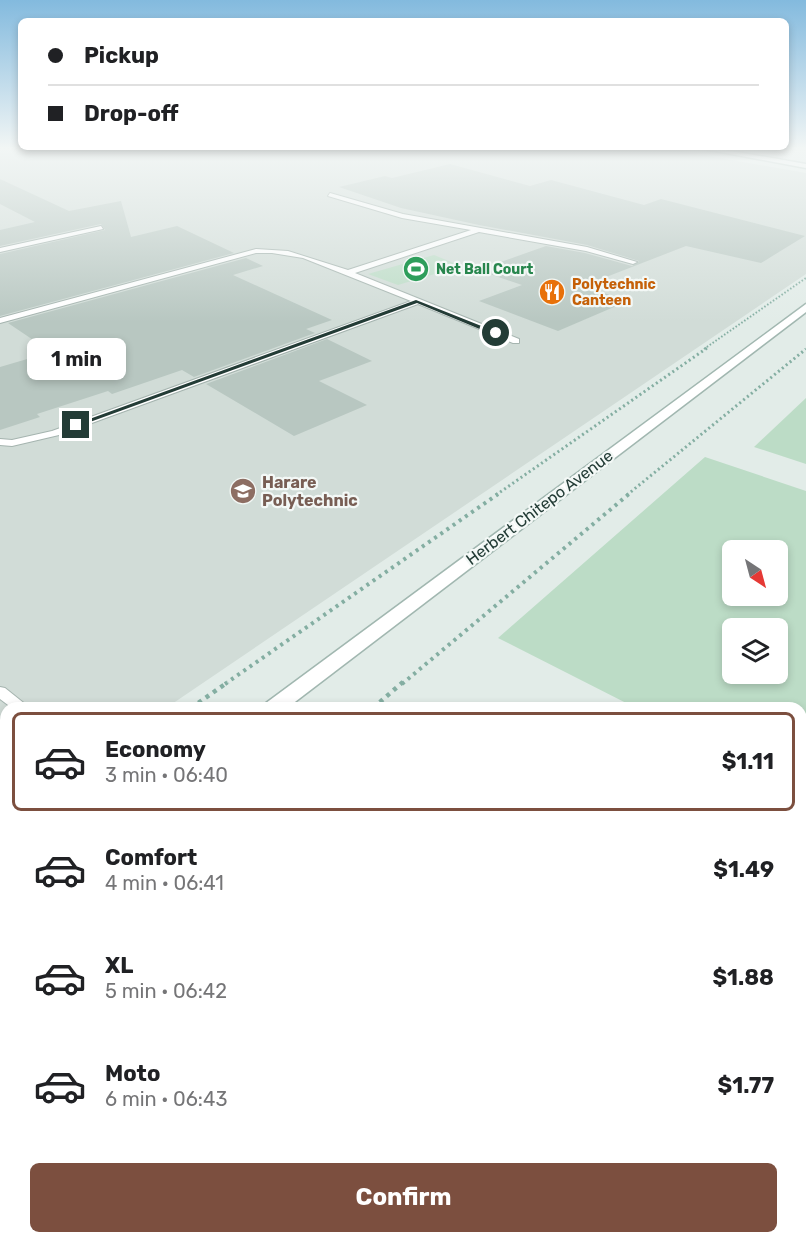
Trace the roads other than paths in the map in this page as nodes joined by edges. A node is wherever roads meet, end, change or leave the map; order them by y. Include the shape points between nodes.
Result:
1 (368, 206) edge
2 (101, 228) dead end
3 (478, 230) junction
4 (0, 250) edge
5 (633, 262) dead end
6 (346, 273) junction
7 (418, 302) junction
8 (806, 307) edge
9 (0, 321) edge
10 (516, 341) dead end
11 (0, 442) edge
12 (0, 692) edge
13 (14, 702) edge
14 (281, 702) edge

1 - 3 lane
2 - 4 lane
3 - 5 lane via 587,249
3 - 6 lane
6 - 7 lane
6 - 9 lane via 287,251 256,251
7 - 10 lane
7 - 11 lane via 55,433
8 - 14 main road, Herbert Chitepo Avenue
12 - 13 lane

